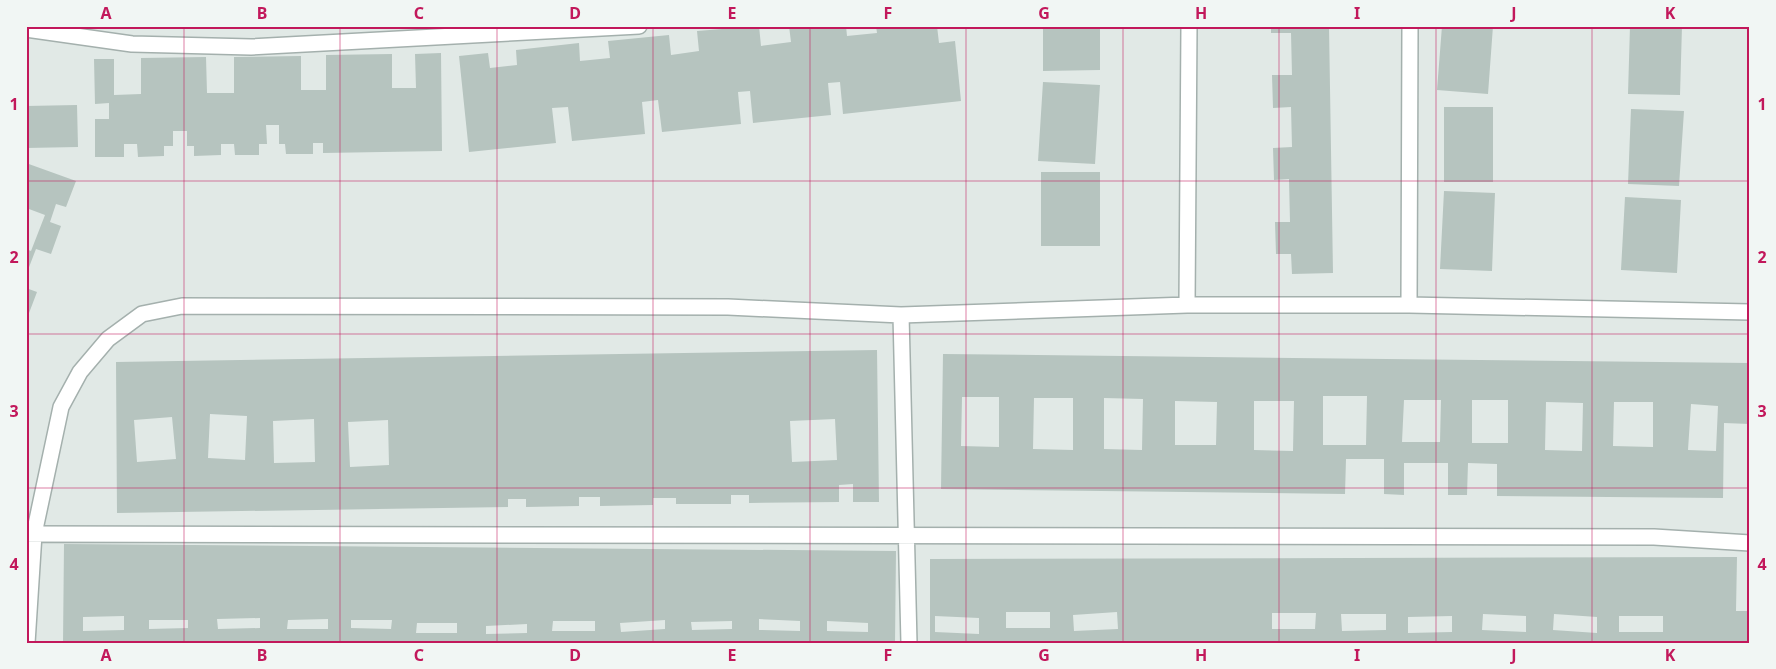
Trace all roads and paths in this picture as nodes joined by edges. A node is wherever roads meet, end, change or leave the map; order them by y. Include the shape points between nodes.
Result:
1 (639, 26) edge
2 (1189, 26) edge
3 (1410, 26) edge
4 (26, 30) edge
5 (1187, 305) junction
6 (1409, 305) junction
7 (1750, 312) edge
8 (901, 315) junction
9 (30, 534) edge
10 (908, 535) junction
11 (1750, 543) edge
12 (27, 643) edge
13 (910, 643) edge

1 - 4 street via 250,47 132,44
2 - 5 street
3 - 6 street
5 - 6 street
5 - 8 street
6 - 7 street
8 - 9 street via 728,307 239,305 182,306 142,314 108,338 80,372 62,408
8 - 10 street
9 - 10 street
9 - 12 street
10 - 11 street via 1654,537
10 - 13 street

